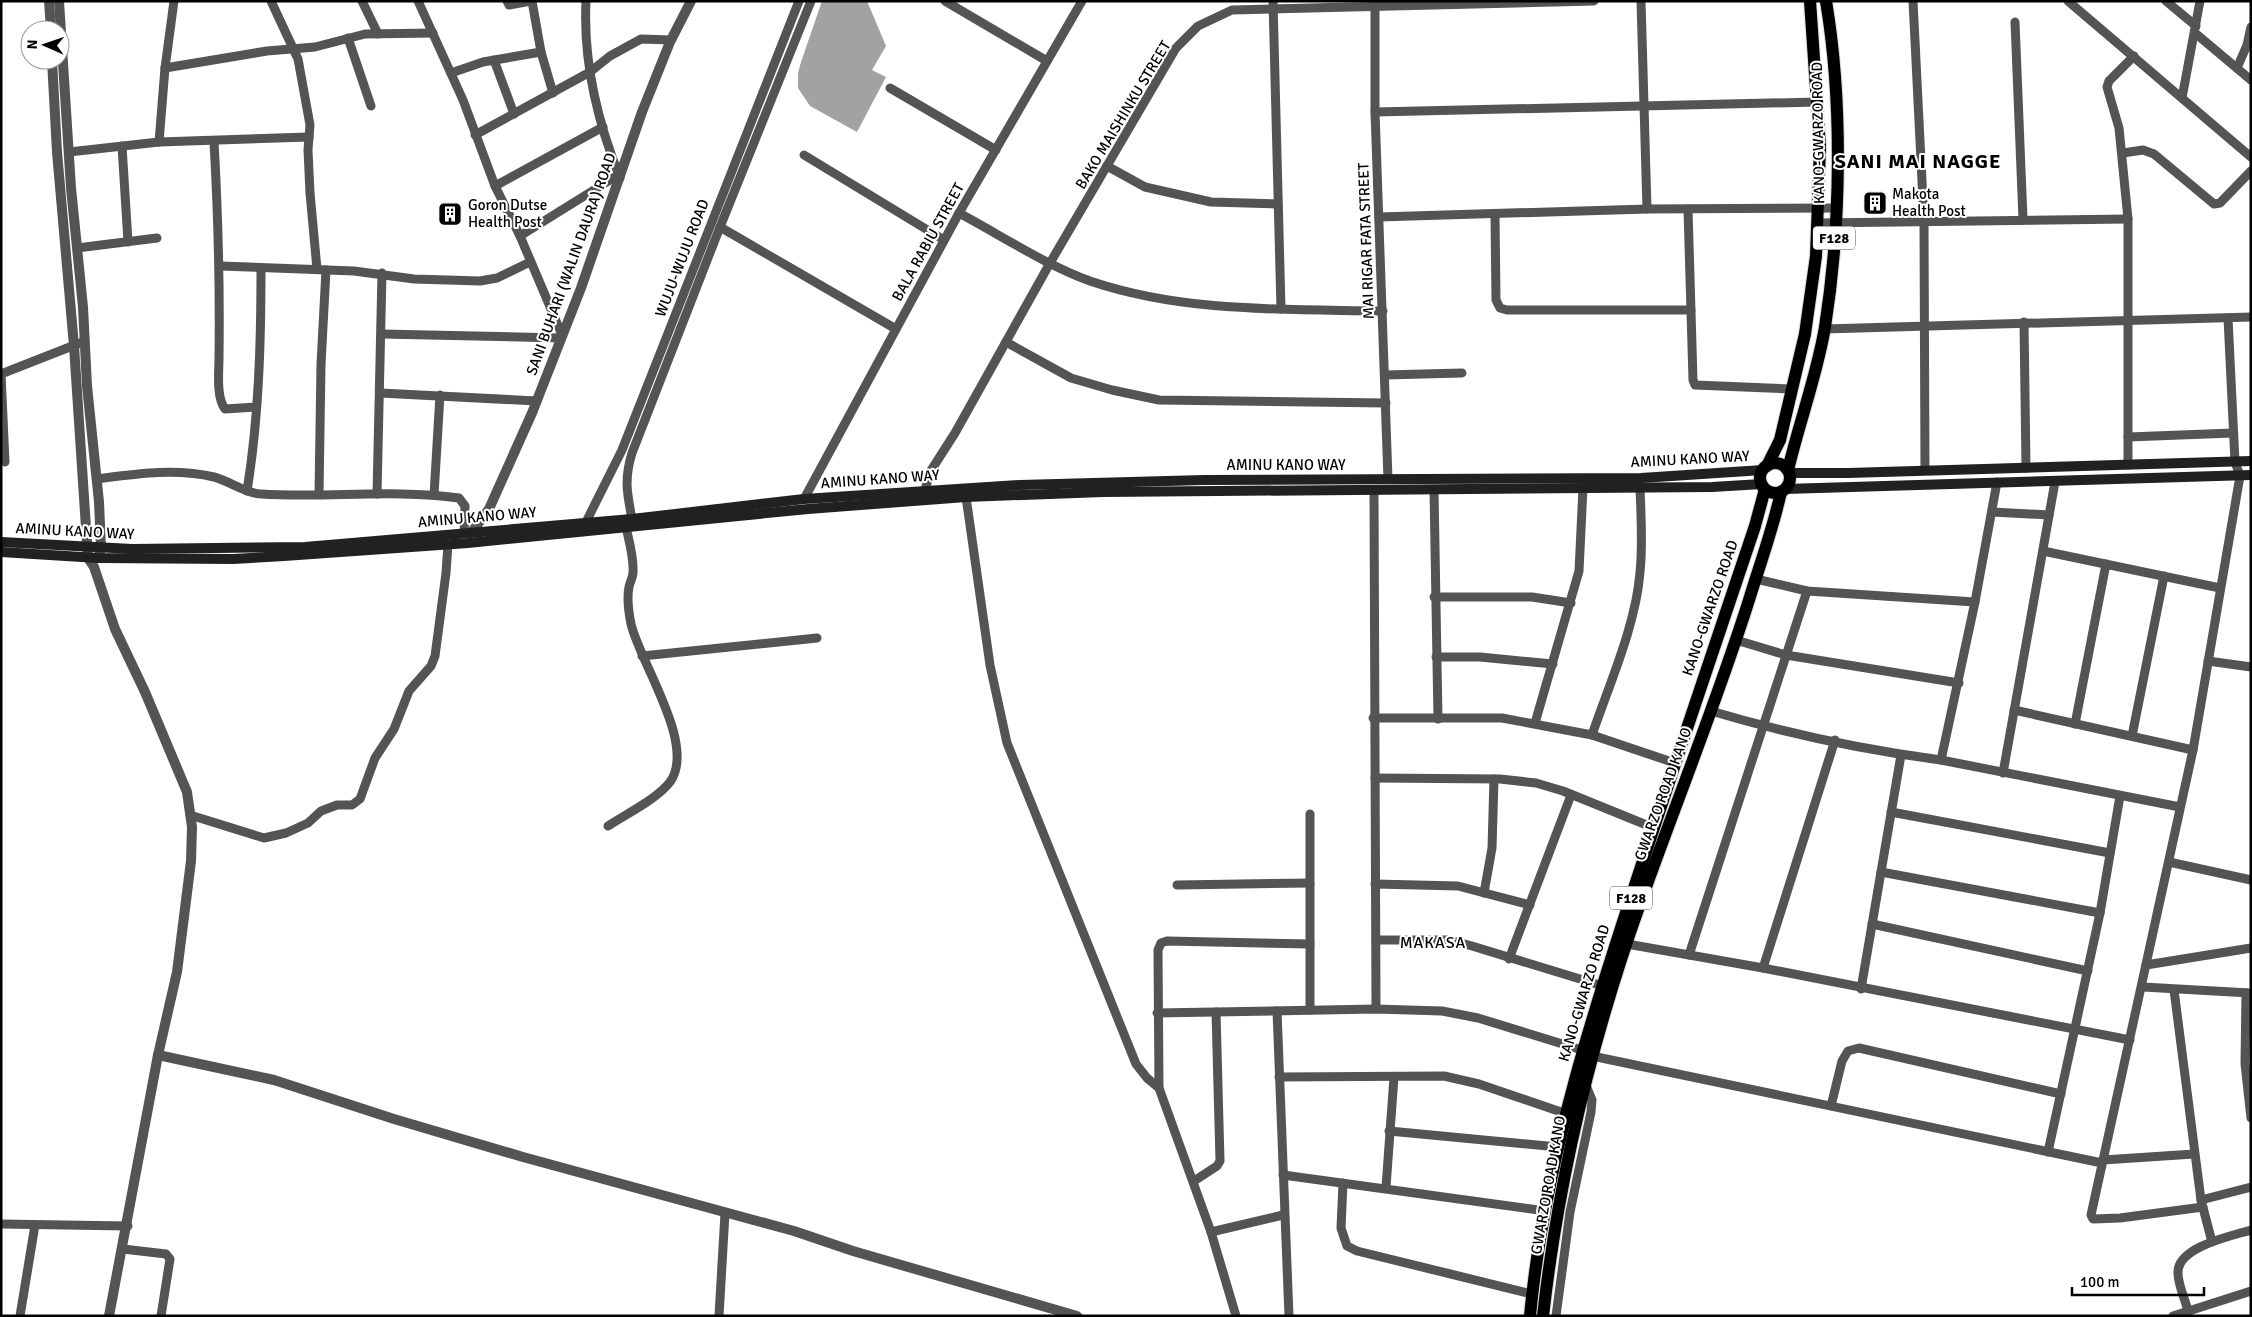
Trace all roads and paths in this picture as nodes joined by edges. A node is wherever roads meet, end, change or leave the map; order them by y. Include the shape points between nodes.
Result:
1 (49, 1) edge
2 (59, 1) edge
3 (174, 1) edge
4 (272, 1) edge
5 (362, 1) edge
6 (418, 1) edge
7 (507, 1) edge
8 (532, 1) edge
9 (586, 1) edge
10 (691, 1) edge
11 (799, 1) edge
12 (812, 1) edge
13 (945, 1) edge
14 (1082, 1) edge
15 (1594, 1) edge
16 (1641, 1) edge
17 (1810, 1) edge
18 (1826, 1) edge
19 (1913, 1) edge
20 (2068, 1) edge
21 (2166, 1) edge
22 (2200, 1) edge
23 (1375, 4) edge
24 (1273, 5) edge
25 (50, 20) edge
26 (2015, 22) dead end
27 (2251, 28) edge
28 (2196, 30) junction
29 (433, 33) junction
30 (378, 34) junction
31 (348, 38) junction
32 (672, 40) junction
33 (294, 49) junction
34 (541, 52) junction
35 (2134, 56) junction
36 (494, 60) junction
37 (1047, 61) junction
38 (165, 68) junction
39 (2237, 68) junction
40 (52, 70) edge
41 (590, 72) junction
42 (451, 73) junction
43 (2251, 80) edge
44 (890, 88) dead end
45 (553, 93) junction
46 (2182, 98) junction
47 (1817, 102) junction
48 (1645, 104) junction
49 (371, 106) dead end
50 (1374, 112) junction
51 (514, 114) junction
52 (603, 127) junction
53 (475, 135) junction
54 (309, 137) junction
55 (159, 142) junction
56 (214, 142) junction
57 (122, 146) junction
58 (996, 150) junction
59 (69, 152) junction
60 (2123, 153) junction
61 (804, 156) dead end
62 (2251, 157) edge
63 (1107, 166) junction
64 (2251, 171) edge
65 (619, 177) junction
66 (495, 186) junction
67 (1278, 204) junction
68 (1818, 208) junction
69 (1836, 208) junction
70 (1647, 209) junction
71 (1688, 209) junction
72 (959, 213) junction
73 (1495, 215) junction
74 (1379, 217) junction
75 (2128, 218) junction
76 (2023, 219) junction
77 (1924, 221) junction
78 (1818, 223) junction
79 (1835, 223) junction
80 (720, 226) junction
81 (520, 236) junction
82 (157, 238) dead end
83 (944, 240) junction
84 (128, 242) junction
85 (77, 248) junction
86 (530, 262) junction
87 (1050, 263) junction
88 (220, 266) junction
89 (261, 268) junction
90 (322, 269) junction
91 (382, 273) junction
92 (1281, 309) junction
93 (1690, 310) junction
94 (1383, 311) junction
95 (2251, 317) edge
96 (2228, 318) junction
97 (2128, 320) junction
98 (2024, 322) junction
99 (1923, 327) junction
100 (896, 329) junction
101 (1824, 329) junction
102 (382, 334) junction
103 (561, 336) junction
104 (85, 342) junction
105 (1006, 342) junction
106 (74, 346) junction
107 (1462, 373) dead end
108 (1, 374) edge
109 (1385, 375) junction
110 (1791, 389) junction
111 (380, 393) junction
112 (440, 395) junction
113 (537, 401) junction
114 (1386, 403) junction
115 (256, 407) junction
116 (2234, 433) junction
117 (2128, 436) junction
118 (2251, 461) edge
119 (5, 462) dead end
120 (2235, 462) junction
121 (2128, 465) junction
122 (1765, 468) junction
123 (2026, 468) junction
124 (1925, 470) junction
125 (1788, 472) junction
126 (2251, 475) edge
127 (2240, 476) junction
128 (1388, 479) junction
129 (96, 480) junction
130 (1997, 482) junction
131 (2055, 482) junction
132 (1512, 483) junction
133 (1348, 485) junction
134 (1763, 486) junction
135 (1582, 488) junction
136 (1640, 488) junction
137 (248, 490) junction
138 (925, 490) junction
139 (1374, 490) junction
140 (1434, 490) junction
141 (1783, 491) junction
142 (990, 492) junction
143 (319, 494) junction
144 (376, 494) junction
145 (434, 495) junction
146 (966, 497) junction
147 (804, 499) junction
148 (1992, 512) junction
149 (2049, 514) junction
150 (586, 522) junction
151 (630, 523) junction
152 (467, 534) junction
153 (1, 542) edge
154 (448, 544) junction
155 (2043, 551) junction
156 (1, 552) edge
157 (94, 556) junction
158 (2106, 564) junction
159 (2164, 576) junction
160 (1756, 579) junction
161 (2220, 588) junction
162 (1807, 591) junction
163 (1434, 597) junction
164 (1975, 602) junction
165 (1571, 603) junction
166 (817, 638) dead end
167 (1736, 640) junction
168 (1786, 655) junction
169 (642, 656) junction
170 (1436, 657) junction
171 (2208, 661) junction
172 (1553, 664) junction
173 (2251, 667) edge
174 (1959, 683) junction
175 (2014, 710) junction
176 (1711, 711) junction
177 (1373, 718) junction
178 (1438, 719) junction
179 (1535, 723) junction
180 (2075, 724) junction
181 (1764, 726) junction
182 (1592, 735) junction
183 (2132, 736) junction
184 (1835, 740) junction
185 (2193, 750) junction
186 (1901, 755) junction
187 (1941, 760) junction
188 (1675, 763) junction
189 (2003, 773) junction
190 (1374, 778) junction
191 (1494, 779) junction
192 (1571, 795) junction
193 (2120, 796) junction
194 (2180, 807) junction
195 (1891, 812) junction
196 (1310, 814) dead end
197 (190, 815) junction
198 (608, 826) dead end
199 (1654, 828) junction
200 (2110, 853) junction
201 (2169, 862) junction
202 (1881, 872) junction
203 (2251, 880) edge
204 (1310, 883) junction
205 (1375, 884) junction
206 (1178, 886) dead end
207 (1484, 892) junction
208 (1530, 905) junction
209 (2100, 913) junction
210 (1872, 924) junction
211 (1376, 940) junction
212 (1310, 944) junction
213 (1627, 944) junction
214 (2251, 948) edge
215 (1689, 955) junction
216 (1509, 958) junction
217 (2146, 965) junction
218 (1763, 968) junction
219 (2088, 970) junction
220 (1603, 986) junction
221 (2142, 987) junction
222 (1861, 988) junction
223 (2174, 990) junction
224 (2248, 993) edge
225 (1376, 1009) junction
226 (1310, 1010) junction
227 (1277, 1011) junction
228 (1216, 1012) junction
229 (1157, 1013) junction
230 (2076, 1028) junction
231 (2130, 1040) junction
232 (1587, 1053) junction
233 (158, 1055) junction
234 (2248, 1064) edge
235 (1279, 1076) junction
236 (1394, 1077) junction
237 (1585, 1082) junction
238 (1159, 1088) junction
239 (2061, 1094) junction
240 (1831, 1106) junction
241 (1567, 1114) junction
242 (2251, 1118) edge
243 (1389, 1131) junction
244 (1558, 1147) junction
245 (2048, 1152) junction
246 (2194, 1154) junction
247 (2103, 1162) junction
248 (1283, 1175) junction
249 (1194, 1181) junction
250 (1343, 1183) junction
251 (1386, 1187) junction
252 (2251, 1187) edge
253 (2202, 1204) junction
254 (1546, 1211) junction
255 (725, 1213) junction
256 (1283, 1215) junction
257 (1, 1224) edge
258 (35, 1225) junction
259 (128, 1226) junction
260 (2251, 1230) edge
261 (1211, 1232) junction
262 (2212, 1242) junction
263 (123, 1249) junction
264 (2251, 1291) edge
265 (1532, 1294) junction
266 (2188, 1311) junction
267 (2199, 1311) edge
268 (20, 1316) edge
269 (109, 1316) edge
270 (161, 1316) edge
271 (719, 1316) edge
272 (1077, 1316) edge
273 (1236, 1316) edge
274 (1289, 1316) edge
275 (1530, 1316) edge
276 (1544, 1316) edge
277 (1556, 1316) edge
278 (2173, 1316) edge

1 - 25 street
2 - 59 street
3 - 38 street
4 - 33 street
5 - 30 street
6 - 29 street
7 - 8 street via 512,5
8 - 34 street
9 - 41 street
10 - 32 street, SANI BUHARI (WALIN DAURA) ROAD
11 - 150 street, WUJU-WUJU ROAD via 622,450
12 - 80 street, WUJU-WUJU ROAD
13 - 37 street
14 - 37 street, BALA RABIU STREET
15 - 23 street, BAKO MAISHINKU STREET
16 - 48 street
17 - 47 main road, KANO-GWARZO ROAD / F128
18 - 69 main road, KANO-GWARZO ROAD / F128 via 1836,82
19 - 77 street
20 - 35 street
21 - 28 street
22 - 28 street
23 - 24 street, BAKO MAISHINKU STREET
23 - 50 street, MAI RIGAR FATA STREET
24 - 63 street, BAKO MAISHINKU STREET via 1232,10 1198,26 1176,48
24 - 67 street
26 - 76 street
27 - 39 street
28 - 39 street
28 - 46 street
29 - 30 street
29 - 42 street
30 - 31 street
31 - 33 street
31 - 49 street
32 - 41 street via 641,39 610,56
32 - 65 street, SANI BUHARI (WALIN DAURA) ROAD
33 - 38 street
33 - 54 street via 310,125
34 - 36 street
34 - 45 street
35 - 46 street
35 - 60 street via 2107,87
36 - 42 street
36 - 51 street
37 - 58 street, BALA RABIU STREET
38 - 55 street
39 - 43 street
40 - 106 street via 56,152
41 - 45 street
41 - 52 street
42 - 53 street
44 - 58 street
45 - 51 street
46 - 62 street
47 - 48 street
47 - 68 main road, KANO-GWARZO ROAD / F128 via 1820,147
48 - 50 street
48 - 70 street
50 - 74 street, MAI RIGAR FATA STREET
51 - 53 street
52 - 65 street
52 - 66 street
53 - 66 street
54 - 56 street
54 - 90 street via 310,193
55 - 56 street
55 - 57 street
56 - 88 street
57 - 59 street
57 - 84 street
58 - 72 street, BALA RABIU STREET
59 - 85 street
60 - 64 street via 2143,150 2154,154 2214,204 2220,203
60 - 75 street
61 - 83 street
63 - 67 street via 1146,187 1211,202
63 - 87 street, BAKO MAISHINKU STREET
65 - 81 street
65 - 103 street, SANI BUHARI (WALIN DAURA) ROAD
66 - 81 street
67 - 92 street
68 - 69 street
68 - 71 street
68 - 78 main road, KANO-GWARZO ROAD / F128
69 - 79 main road, KANO-GWARZO ROAD / F128
70 - 71 street
70 - 73 street
71 - 93 street
72 - 83 street, BALA RABIU STREET
72 - 87 street
73 - 74 street
73 - 93 street via 1496,300 1500,308
74 - 94 street, MAI RIGAR FATA STREET
75 - 76 street
75 - 97 street
76 - 77 street
77 - 79 street
77 - 99 street
78 - 79 street
78 - 110 main road, KANO-GWARZO ROAD / F128 via 1814,281
79 - 101 main road, KANO-GWARZO ROAD / F128
80 - 100 street
80 - 151 street, WUJU-WUJU ROAD via 627,470
81 - 86 street
82 - 84 street
83 - 100 street, BALA RABIU STREET
84 - 85 street
85 - 104 street
86 - 91 street via 497,278 480,281 414,279
86 - 103 street
87 - 92 street via 1091,281 1147,295 1209,306
87 - 105 street, BAKO MAISHINKU STREET
88 - 89 street
88 - 115 street via 221,404 225,409
89 - 90 street
89 - 115 street
90 - 91 street
90 - 143 street
91 - 102 street
92 - 94 street
93 - 110 street via 1693,380 1696,385
94 - 109 street, MAI RIGAR FATA STREET
95 - 96 street
96 - 97 street
96 - 116 street
97 - 98 street
97 - 117 street
98 - 99 street
98 - 123 street
99 - 101 street
99 - 124 street
100 - 147 street, BALA RABIU STREET
101 - 125 main road, KANO-GWARZO ROAD / F128
102 - 103 street
102 - 111 street
103 - 113 street, SANI BUHARI (WALIN DAURA) ROAD
104 - 106 street
104 - 129 street
105 - 114 street via 1072,378 1159,400
105 - 138 street, BAKO MAISHINKU STREET via 930,472
106 - 108 street
106 - 157 street
107 - 109 street
108 - 119 street
109 - 114 street, MAI RIGAR FATA STREET
110 - 122 main road, KANO-GWARZO ROAD / F128 via 1780,440
111 - 112 street
111 - 144 street
112 - 113 street
112 - 145 street
113 - 152 street, SANI BUHARI (WALIN DAURA) ROAD via 489,509
114 - 128 street, MAI RIGAR FATA STREET
115 - 137 street
116 - 117 street
116 - 120 street
117 - 121 street
118 - 120 main road
120 - 121 main road
120 - 127 street
121 - 123 main road
122 - 125 main road via 1778,464
122 - 132 main road, AMINU KANO WAY via 1641,478
122 - 134 main road, F128 via 1761,475
123 - 124 main road
124 - 125 main road
125 - 141 main road, F128 via 1790,482
126 - 127 main road
127 - 131 main road
127 - 161 street
128 - 132 main road, AMINU KANO WAY
128 - 133 main road, AMINU KANO WAY
129 - 137 street via 153,472 188,472
129 - 157 street
130 - 131 main road
130 - 141 main road
130 - 148 street
131 - 149 street
132 - 135 main road, AMINU KANO WAY
132 - 140 main road, AMINU KANO WAY
133 - 139 main road, AMINU KANO WAY
133 - 142 main road, AMINU KANO WAY via 1129,481
134 - 136 main road, AMINU KANO WAY
134 - 141 main road via 1772,493
134 - 188 main road, KANO-GWARZO ROAD / F128 via 1755,526
135 - 136 main road, AMINU KANO WAY
135 - 165 street via 1579,571
136 - 182 street via 1642,532 1634,612
137 - 143 street via 258,494
138 - 142 main road, AMINU KANO WAY
138 - 147 main road, AMINU KANO WAY
139 - 140 main road, AMINU KANO WAY
139 - 177 street
140 - 163 street
141 - 160 main road, GWARZO ROAD KANO / F128
142 - 146 main road, AMINU KANO WAY
143 - 144 street
144 - 145 street
145 - 152 street via 459,498 464,506
146 - 151 main road, AMINU KANO WAY
146 - 238 street via 990,665 1007,744 1132,1055 1147,1078
147 - 151 main road, AMINU KANO WAY
148 - 149 street
148 - 164 street
149 - 155 street
150 - 151 main road, AMINU KANO WAY
150 - 152 main road, AMINU KANO WAY
151 - 154 main road, AMINU KANO WAY
151 - 169 street, WUJU-WUJU ROAD via 633,572 629,589 631,624
152 - 157 main road, AMINU KANO WAY via 305,547
153 - 157 main road, AMINU KANO WAY
154 - 157 main road, AMINU KANO WAY via 232,559
154 - 197 street via 433,661 409,691 394,729 374,758 357,803 321,811 308,823 264,838
155 - 158 street
155 - 175 street
156 - 157 main road, AMINU KANO WAY
157 - 197 street via 115,629 184,784
158 - 159 street
158 - 180 street
159 - 161 street
159 - 183 street
160 - 162 street
160 - 167 main road, GWARZO ROAD KANO / F128
161 - 171 street
162 - 164 street
162 - 168 street
163 - 165 street via 1532,597
163 - 170 street
164 - 174 street
165 - 172 street
166 - 169 street
167 - 168 street
167 - 176 main road, GWARZO ROAD KANO / F128
168 - 174 street
168 - 181 street
169 - 198 street, WUJU-WUJU ROAD via 660,690 676,748 677,764 670,781 657,794
170 - 172 street via 1480,657
170 - 178 street
171 - 173 street
171 - 185 street
172 - 179 street
174 - 187 street
175 - 180 street
175 - 189 street
176 - 181 street
176 - 213 main road, GWARZO ROAD KANO / F128
177 - 178 street
177 - 190 street
178 - 179 street via 1502,718
179 - 182 street
180 - 183 street
181 - 184 street
181 - 215 street
182 - 188 street
183 - 185 street
184 - 186 street
184 - 218 street
185 - 194 street
186 - 187 street
186 - 195 street
187 - 189 street
188 - 199 main road, KANO-GWARZO ROAD / F128
189 - 193 street
190 - 191 street
190 - 205 street
191 - 192 street via 1536,783
191 - 207 street via 1492,848
192 - 199 street
192 - 208 street
193 - 194 street
193 - 200 street
194 - 201 street
195 - 200 street
195 - 202 street
196 - 204 street
197 - 233 street via 191,861 184,924
199 - 220 main road, KANO-GWARZO ROAD / F128
200 - 209 street
201 - 203 street
201 - 217 street
202 - 209 street
202 - 210 street
204 - 206 street
204 - 212 street
205 - 207 street via 1458,886
205 - 211 street
207 - 208 street
208 - 216 street
209 - 219 street
210 - 219 street
210 - 222 street
211 - 216 street via 1449,940
211 - 225 street
212 - 226 street
212 - 229 street via 1167,941 1158,950
213 - 215 street
213 - 232 main road, GWARZO ROAD KANO / F128
214 - 217 street
215 - 218 street
216 - 220 street
217 - 221 street
218 - 222 street
219 - 230 street
220 - 232 main road, KANO-GWARZO ROAD / F128
221 - 223 street
221 - 231 street
222 - 230 street
223 - 224 street
223 - 246 street
224 - 234 street
225 - 226 street
225 - 232 street via 1442,1011 1478,1018
226 - 227 street
227 - 228 street
227 - 235 street
228 - 229 street
228 - 249 street via 1220,1161 1218,1166
229 - 238 street
230 - 231 street
230 - 239 street
231 - 247 street
232 - 237 main road, GWARZO ROAD KANO / F128
232 - 240 street
232 - 241 main road, KANO-GWARZO ROAD / F128
233 - 255 street via 274,1080 514,1155
233 - 259 street
234 - 242 street
235 - 236 street
235 - 248 street
236 - 241 street via 1461,1079
236 - 243 street
237 - 276 main road, GWARZO ROAD KANO / F128 via 1560,1204
237 - 277 street via 1592,1100 1591,1112 1570,1212
238 - 249 street
239 - 240 street via 1859,1048 1848,1051 1842,1061
239 - 245 street
240 - 245 street
241 - 244 main road, KANO-GWARZO ROAD / F128
243 - 244 street
243 - 251 street
244 - 254 main road, KANO-GWARZO ROAD / F128
245 - 247 street
246 - 247 street
246 - 253 street
247 - 253 street via 2091,1215 2093,1219 2120,1218
248 - 250 street
248 - 256 street
249 - 261 street
250 - 251 street
250 - 265 street via 1341,1228 1347,1246
251 - 254 street
252 - 253 street
253 - 262 street
254 - 265 main road, KANO-GWARZO ROAD / F128
255 - 271 street
255 - 272 street
256 - 261 street
256 - 274 street
257 - 258 street
258 - 259 street
258 - 268 street
259 - 263 street
260 - 262 street
261 - 273 street
262 - 266 street via 2180,1261 2178,1274
263 - 269 street
263 - 270 street via 166,1254 170,1259
264 - 267 street
265 - 275 main road, KANO-GWARZO ROAD / F128
266 - 267 street
266 - 278 street

